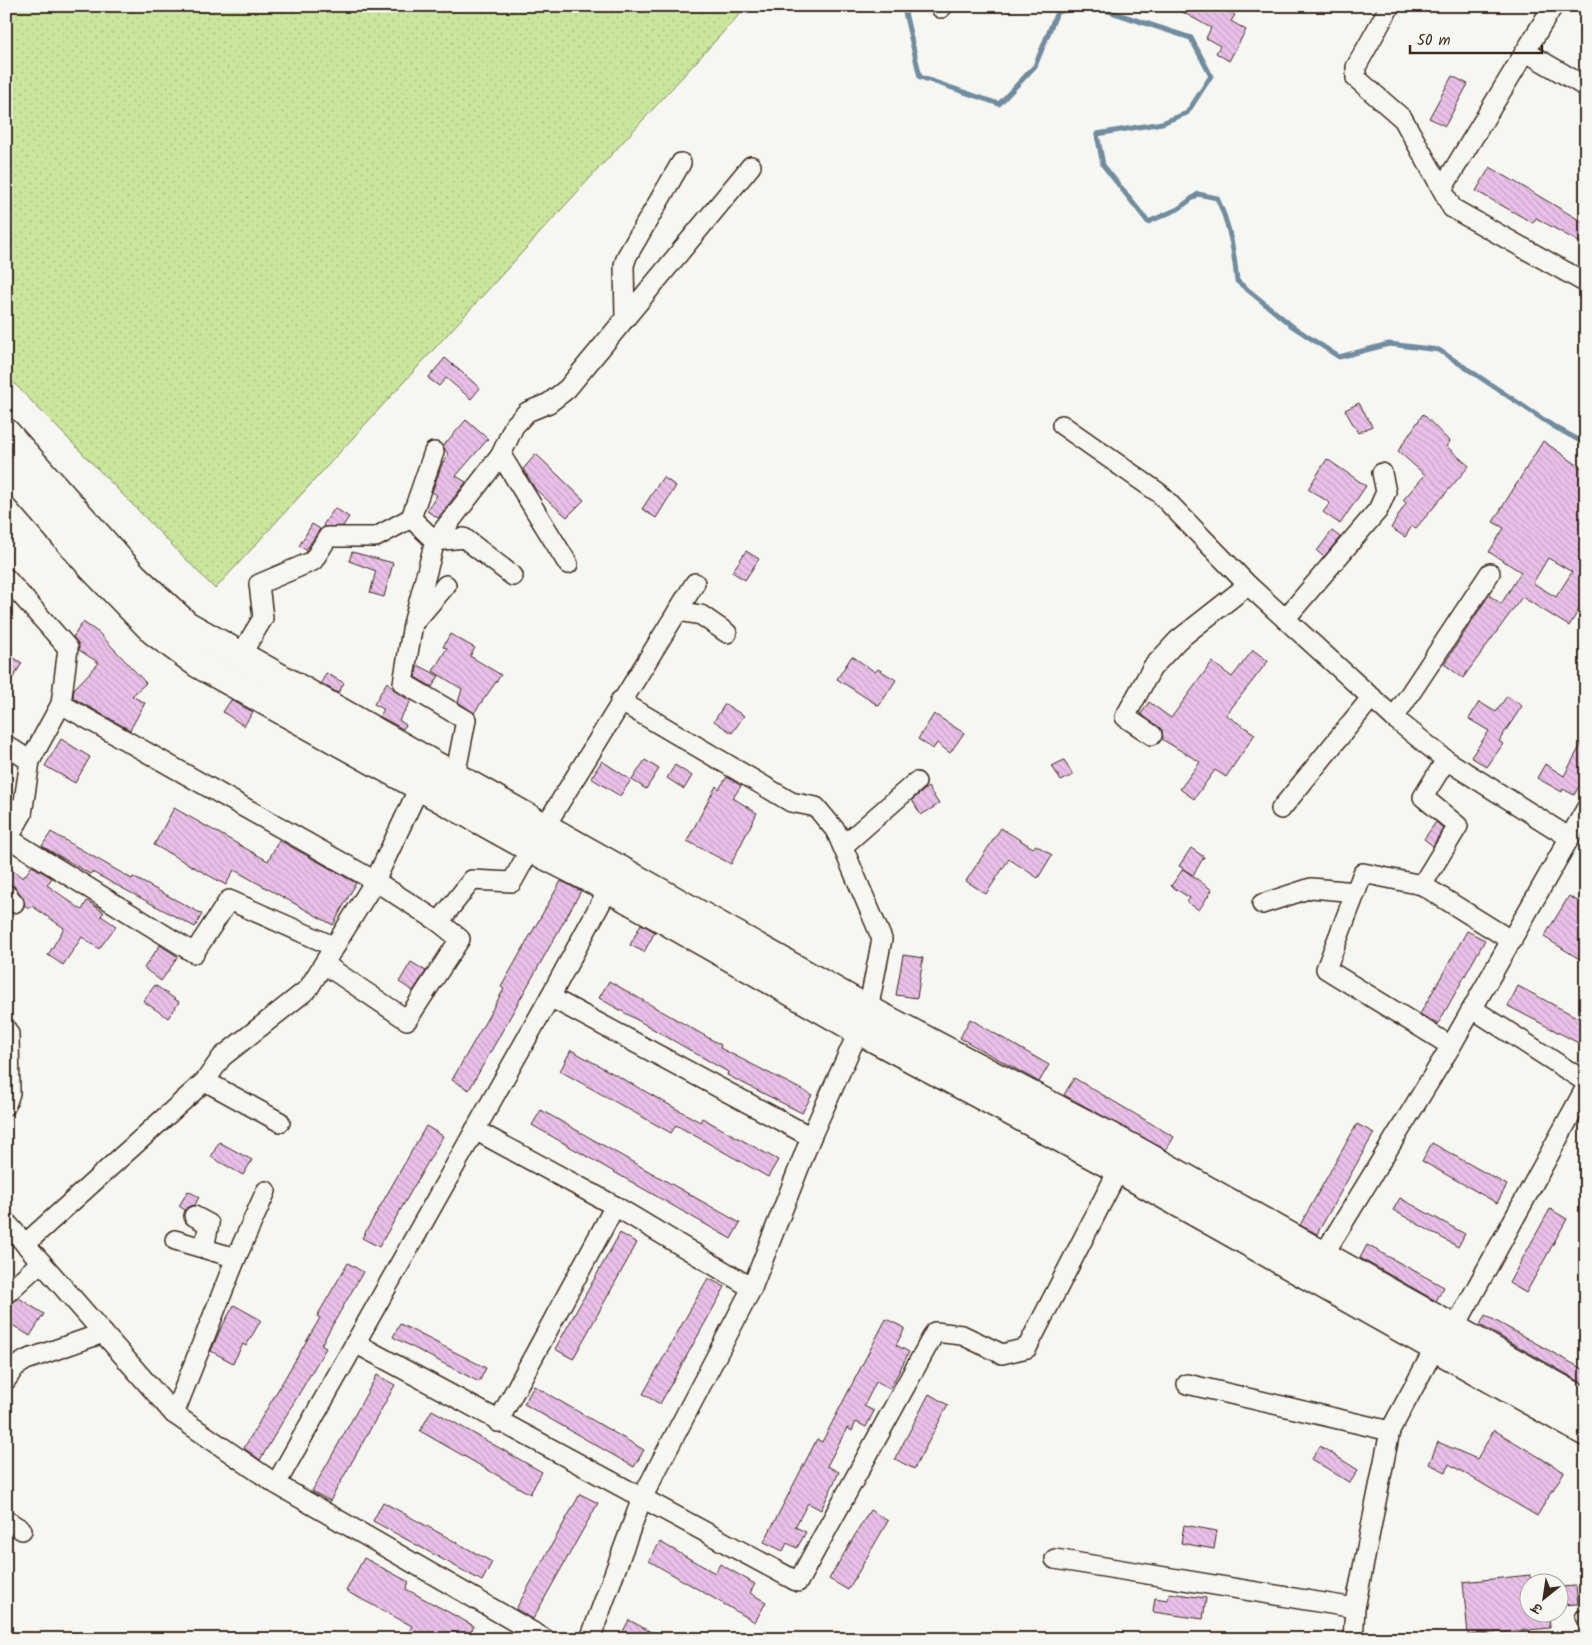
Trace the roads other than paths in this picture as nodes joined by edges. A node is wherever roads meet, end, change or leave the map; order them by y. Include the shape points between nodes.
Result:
1 (1390, 6) edge
2 (1553, 6) edge
3 (1526, 52) junction
4 (1586, 87) edge
5 (681, 163) dead end
6 (751, 166) dead end
7 (1442, 190) junction
8 (1586, 283) edge
9 (625, 319) junction
10 (1062, 424) dead end
11 (6, 433) edge
12 (434, 452) dead end
13 (502, 455) junction
14 (6, 469) edge
15 (1382, 473) dead end
16 (410, 518) junction
17 (435, 541) junction
18 (568, 564) dead end
19 (1490, 573) dead end
20 (513, 576) dead end
21 (6, 578) edge
22 (695, 583) dead end
23 (446, 585) dead end
24 (1248, 585) junction
25 (678, 611) junction
26 (1285, 619) junction
27 (413, 624) junction
28 (727, 633) dead end
29 (240, 656) junction
30 (1372, 698) junction
31 (620, 701) junction
32 (61, 704) junction
33 (1394, 718) junction
34 (1152, 735) dead end
35 (6, 745) edge
36 (1446, 760) junction
37 (30, 761) junction
38 (425, 774) junction
39 (455, 776) junction
40 (916, 782) dead end
41 (1281, 809) dead end
42 (1586, 809) edge
43 (14, 810) edge
44 (537, 838) junction
45 (1570, 838) junction
46 (7, 841) edge
47 (843, 846) junction
48 (375, 881) junction
49 (1422, 885) junction
50 (609, 888) junction
51 (1356, 892) junction
52 (1262, 904) dead end
53 (439, 922) junction
54 (1512, 941) junction
55 (335, 947) junction
56 (324, 964) junction
57 (550, 997) junction
58 (1472, 1009) junction
59 (864, 1020) junction
60 (6, 1029) edge
61 (1451, 1046) junction
62 (205, 1081) junction
63 (1586, 1082) edge
64 (1586, 1087) edge
65 (6, 1105) edge
66 (280, 1122) dead end
67 (475, 1130) junction
68 (811, 1137) junction
69 (1119, 1169) junction
70 (266, 1192) dead end
71 (615, 1206) junction
72 (194, 1216) dead end
73 (6, 1222) edge
74 (175, 1240) dead end
75 (25, 1244) junction
76 (204, 1248) junction
77 (1324, 1254) junction
78 (236, 1258) junction
79 (41, 1262) junction
80 (752, 1288) junction
81 (6, 1294) edge
82 (103, 1333) junction
83 (1445, 1337) junction
84 (355, 1343) junction
85 (6, 1380) edge
86 (1187, 1384) dead end
87 (1586, 1403) edge
88 (174, 1414) junction
89 (498, 1422) junction
90 (1390, 1431) junction
91 (1586, 1432) edge
92 (276, 1484) junction
93 (642, 1498) junction
94 (1055, 1559) dead end
95 (1355, 1608) junction
96 (1581, 1616) dead end
97 (1586, 1628) edge
98 (545, 1639) edge
99 (590, 1639) edge
100 (1353, 1639) edge

1 - 7 street via 1356,67 1356,78 1403,119
2 - 3 street
3 - 4 street
3 - 7 street
5 - 9 street via 627,256 624,265
6 - 9 street
7 - 8 street via 1452,208
9 - 13 street via 567,389 549,403 527,412 514,426
10 - 24 street via 1159,493
11 - 29 street via 134,577 186,625
12 - 16 street
13 - 17 street
13 - 18 street
14 - 38 street via 93,568 154,631 199,664
15 - 26 street via 1386,492 1378,510
16 - 17 street
16 - 29 street via 376,537 328,537 314,561 258,584 263,618
17 - 20 street via 464,538
17 - 27 street
19 - 33 street
21 - 32 street via 68,648
22 - 25 street
23 - 27 street
24 - 26 street
24 - 34 street via 1178,640 1152,668 1125,717
25 - 28 street via 701,615
25 - 31 street
26 - 30 street
27 - 39 street via 403,683 466,720
29 - 38 street
30 - 33 street
30 - 41 street
31 - 44 street
31 - 47 street via 790,802 816,806 836,831
32 - 37 street
32 - 48 street
33 - 36 street
35 - 37 street
36 - 45 street
36 - 49 street via 1423,797 1458,826
37 - 43 street
38 - 39 street
38 - 44 street
38 - 48 street
39 - 44 street
40 - 47 street
42 - 45 street
43 - 46 street
44 - 50 street
44 - 53 street via 512,882 472,880
44 - 59 street
45 - 54 street
46 - 55 street via 194,953 229,900
47 - 59 street via 882,939
48 - 53 street
48 - 55 street
49 - 51 street via 1363,873
49 - 54 street
50 - 57 street
50 - 59 street
51 - 52 street via 1311,888
51 - 61 street via 1326,969
53 - 56 street via 460,939 407,1020
54 - 58 street
55 - 56 street
56 - 62 street via 308,989 222,1058
57 - 67 street
57 - 68 street
58 - 61 street
58 - 63 street
59 - 68 street
59 - 69 street
59 - 77 street via 1135,1150
60 - 65 street via 9,1034 10,1093
61 - 77 street
62 - 66 street
62 - 75 street
64 - 83 street
67 - 71 street
67 - 84 street
68 - 80 street
69 - 83 street
69 - 93 street via 1027,1348 1002,1354 962,1335 935,1332 798,1582
70 - 78 street
71 - 80 street
71 - 89 street
72 - 76 street via 210,1224
73 - 75 street
74 - 76 street
75 - 79 street
76 - 78 street
77 - 83 street
78 - 88 street
79 - 81 street
79 - 82 street
80 - 93 street
82 - 85 street via 26,1360 15,1367
82 - 88 street
83 - 87 street
83 - 90 street
83 - 91 street
84 - 89 street
84 - 92 street
86 - 90 street
88 - 92 street
89 - 93 street
90 - 95 street
92 - 98 street
93 - 99 street
94 - 95 street
95 - 100 street
96 - 97 lane

